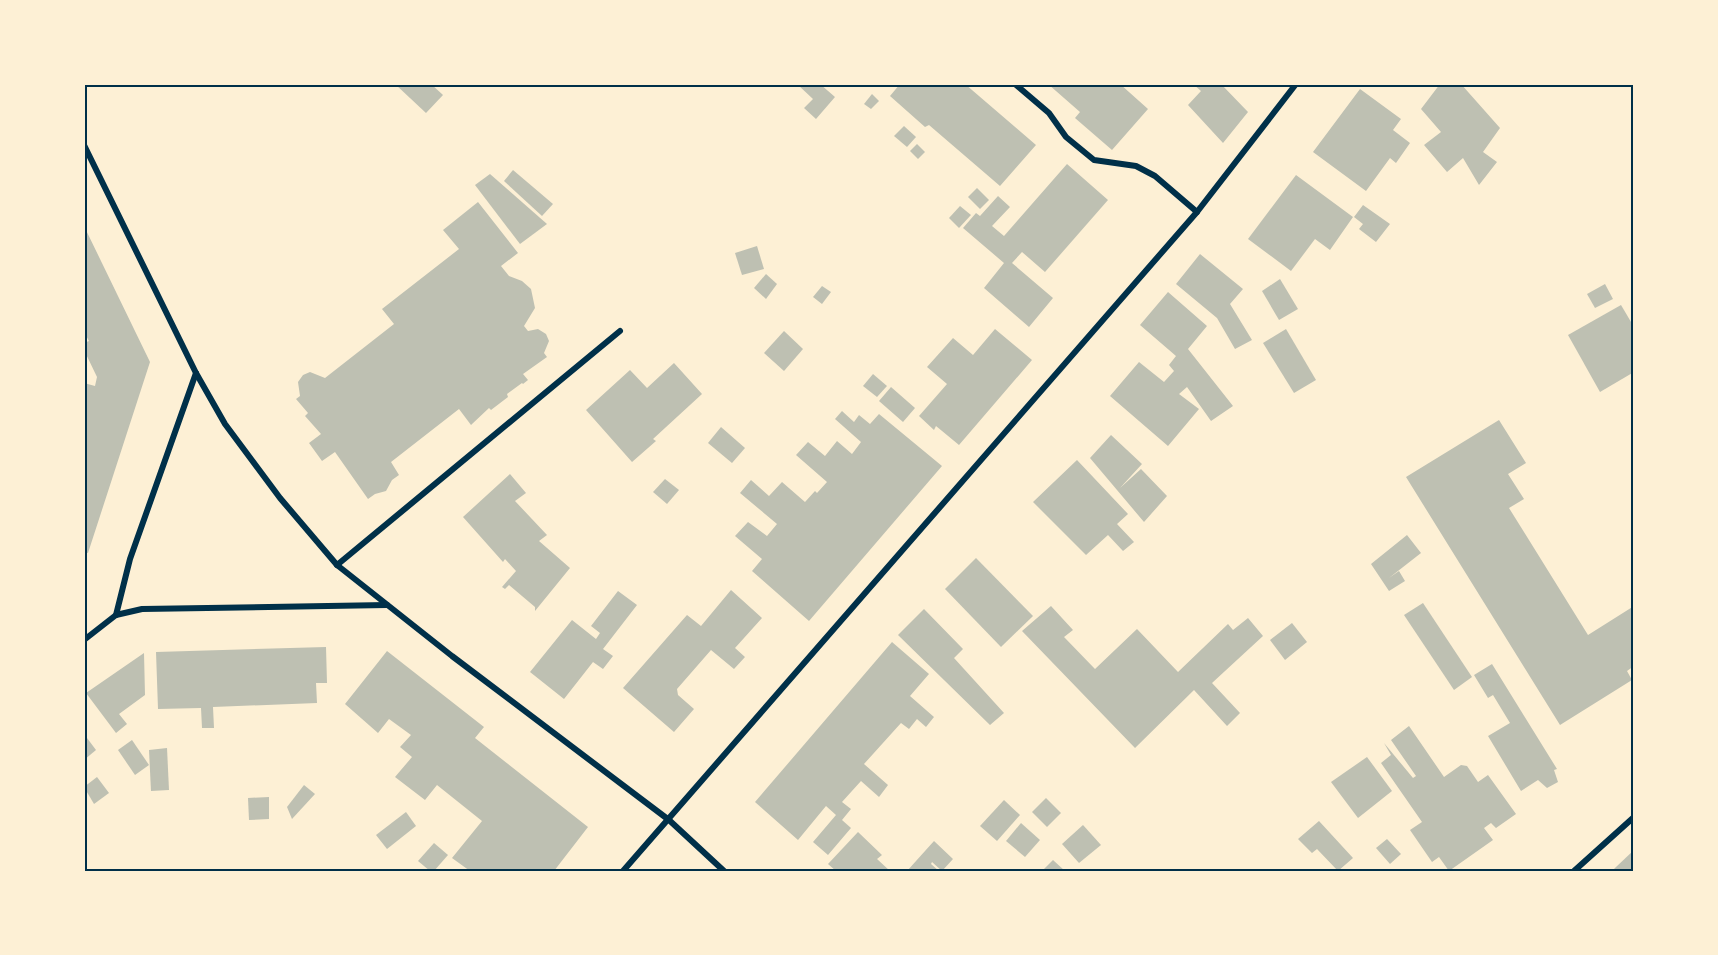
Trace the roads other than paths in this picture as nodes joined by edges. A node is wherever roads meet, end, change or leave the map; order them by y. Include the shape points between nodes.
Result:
1 (1015, 84) edge
2 (1296, 84) edge
3 (84, 146) edge
4 (1197, 212) junction
5 (620, 331) dead end
6 (196, 373) junction
7 (337, 565) junction
8 (387, 605) junction
9 (116, 615) junction
10 (84, 640) edge
11 (1634, 817) edge
12 (669, 820) junction
13 (623, 871) edge
14 (724, 871) edge
15 (1574, 871) edge

1 - 4 street via 1094,160 1136,166 1155,176
2 - 4 street
3 - 6 street
4 - 12 street
5 - 7 street
6 - 7 street via 225,424
6 - 9 street via 130,559
7 - 8 street
8 - 9 street via 142,609
8 - 12 street
9 - 10 street
11 - 15 street
12 - 13 street
12 - 14 street

